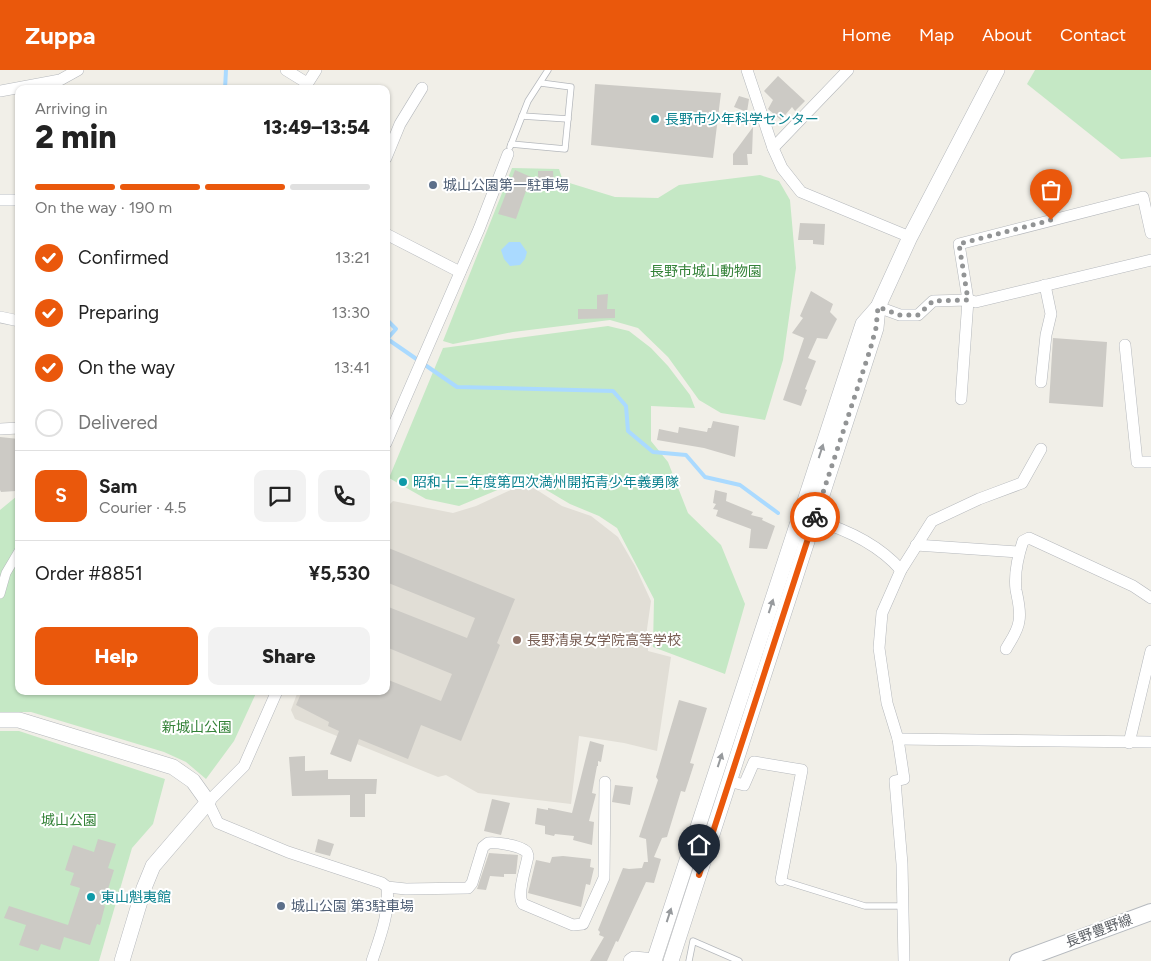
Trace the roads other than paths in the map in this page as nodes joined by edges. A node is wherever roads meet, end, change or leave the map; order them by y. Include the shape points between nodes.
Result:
1 (78, 70) edge
2 (286, 70) edge
3 (316, 70) edge
4 (548, 70) edge
5 (747, 70) edge
6 (848, 70) edge
7 (997, 70) edge
8 (541, 82) junction
9 (33, 85) edge
10 (305, 85) edge
11 (307, 85) edge
12 (15, 88) edge
13 (422, 88) dead end
14 (0, 91) edge
15 (522, 116) junction
16 (568, 119) junction
17 (390, 148) edge
18 (773, 148) junction
19 (509, 149) junction
20 (0, 200) edge
21 (15, 200) edge
22 (1151, 233) edge
23 (390, 236) edge
24 (910, 237) junction
25 (1151, 260) edge
26 (460, 272) junction
27 (1045, 285) junction
28 (968, 300) junction
29 (878, 307) junction
30 (0, 317) edge
31 (15, 319) edge
32 (1125, 345) dead end
33 (1041, 382) dead end
34 (961, 398) dead end
35 (15, 428) edge
36 (0, 429) edge
37 (390, 434) edge
38 (1041, 449) dead end
39 (1151, 462) edge
40 (814, 520) junction
41 (916, 546) junction
42 (1019, 552) junction
43 (15, 558) edge
44 (901, 570) junction
45 (0, 594) edge
46 (1151, 598) edge
47 (1006, 649) dead end
48 (1151, 650) edge
49 (275, 695) edge
50 (0, 720) edge
51 (898, 739) junction
52 (1151, 742) edge
53 (1129, 743) junction
54 (729, 781) junction
55 (605, 782) dead end
56 (208, 802) junction
57 (781, 880) joint
58 (387, 887) junction
59 (902, 906) junction
60 (1150, 914) edge
61 (122, 961) edge
62 (372, 961) edge
63 (632, 961) edge
64 (654, 961) edge
65 (671, 961) edge
66 (689, 961) edge
67 (739, 961) edge
68 (904, 961) edge
69 (1018, 961) edge

1 - 9 street via 60,80
2 - 10 street
3 - 11 street
4 - 8 lane
5 - 18 street
6 - 18 street
7 - 24 street
8 - 15 lane
8 - 16 lane via 571,86
12 - 14 street
13 - 17 street via 400,124
15 - 16 lane
15 - 19 lane
16 - 19 lane via 565,149
18 - 24 street via 782,168 801,192
19 - 26 street
20 - 21 street
22 - 28 street via 1143,197 959,244
23 - 26 street
24 - 29 street
25 - 27 street
26 - 37 street
27 - 28 street via 976,302
27 - 33 street via 1051,314
28 - 29 street via 933,301 918,315 900,315
28 - 34 street
29 - 40 street via 870,350
64 -> 29 street via 863,324
30 - 31 street
32 - 39 street via 1137,462
35 - 36 street
38 - 41 street via 1022,483 932,521
40 - 44 street via 839,527 890,557
40 - 54 street
41 - 42 street
41 - 44 street
42 - 46 street via 1023,541 1029,538 1133,586
42 - 47 street via 1016,589 1020,618 1018,629
43 - 45 street
44 - 51 street via 882,613 879,648 887,703
48 - 53 street
49 - 56 street via 244,766
50 - 56 street via 19,720 173,767 193,781
51 - 53 street
51 - 59 street via 904,778 895,781
52 - 53 street
54 - 57 street via 744,785 754,762 802,770
54 - 65 street
55 - 58 street via 604,878 583,924 573,925 524,904 520,894 528,853 499,843 488,843 483,847 468,888
56 - 58 street via 218,823
56 - 61 street via 153,866
57 - 59 lane via 865,906
58 - 62 street via 382,931
59 - 68 street
60 - 69 main road, 長野豊野線
63 - 64 street
66 - 67 lane via 693,941

